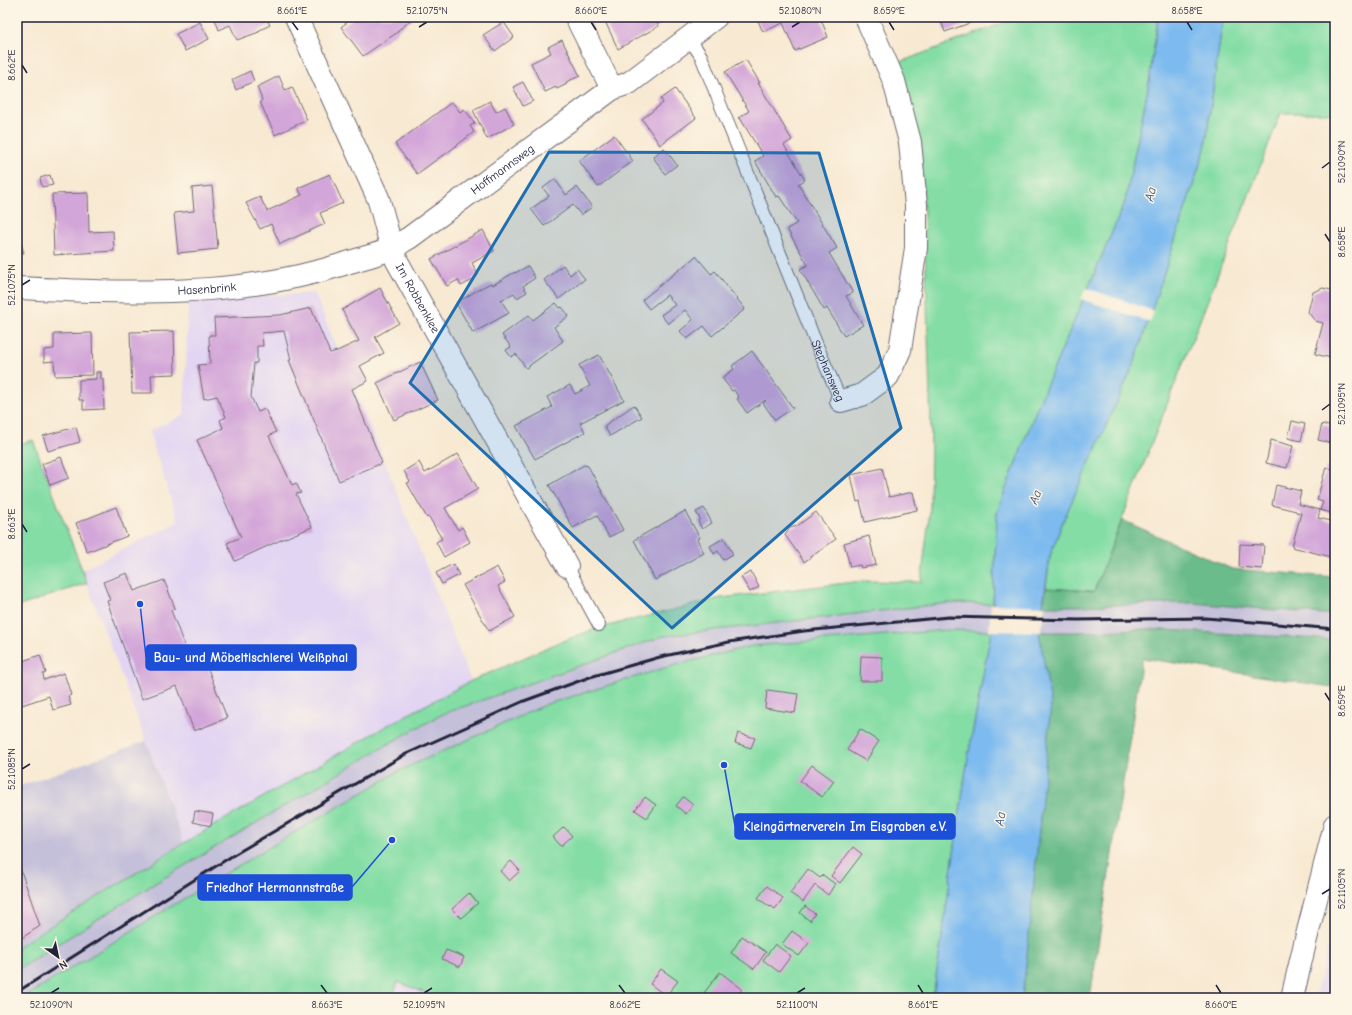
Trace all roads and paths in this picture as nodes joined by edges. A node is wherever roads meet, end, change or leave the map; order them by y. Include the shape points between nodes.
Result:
1 (296, 17) edge
2 (576, 17) edge
3 (716, 17) edge
4 (866, 17) edge
5 (689, 38) junction
6 (612, 89) junction
7 (391, 248) junction
8 (17, 288) edge
9 (841, 401) joint
10 (567, 566) joint
11 (599, 625) dead end
12 (1335, 825) edge
13 (1292, 998) edge

1 - 7 street, Im Robbenklee via 378,198
2 - 6 street
3 - 5 street, Hoffmannsweg
4 - 9 street, Stephansweg via 894,81 910,142 916,205 916,248 900,350 888,376 862,395
5 - 6 street, Hoffmannsweg via 629,83
5 - 9 lane, Stephansweg via 701,56
6 - 7 street, Hoffmannsweg
7 - 8 street, Hasenbrink via 321,272 248,286 168,292
7 - 10 street, Im Robbenklee
10 - 11 lane
12 - 13 street

